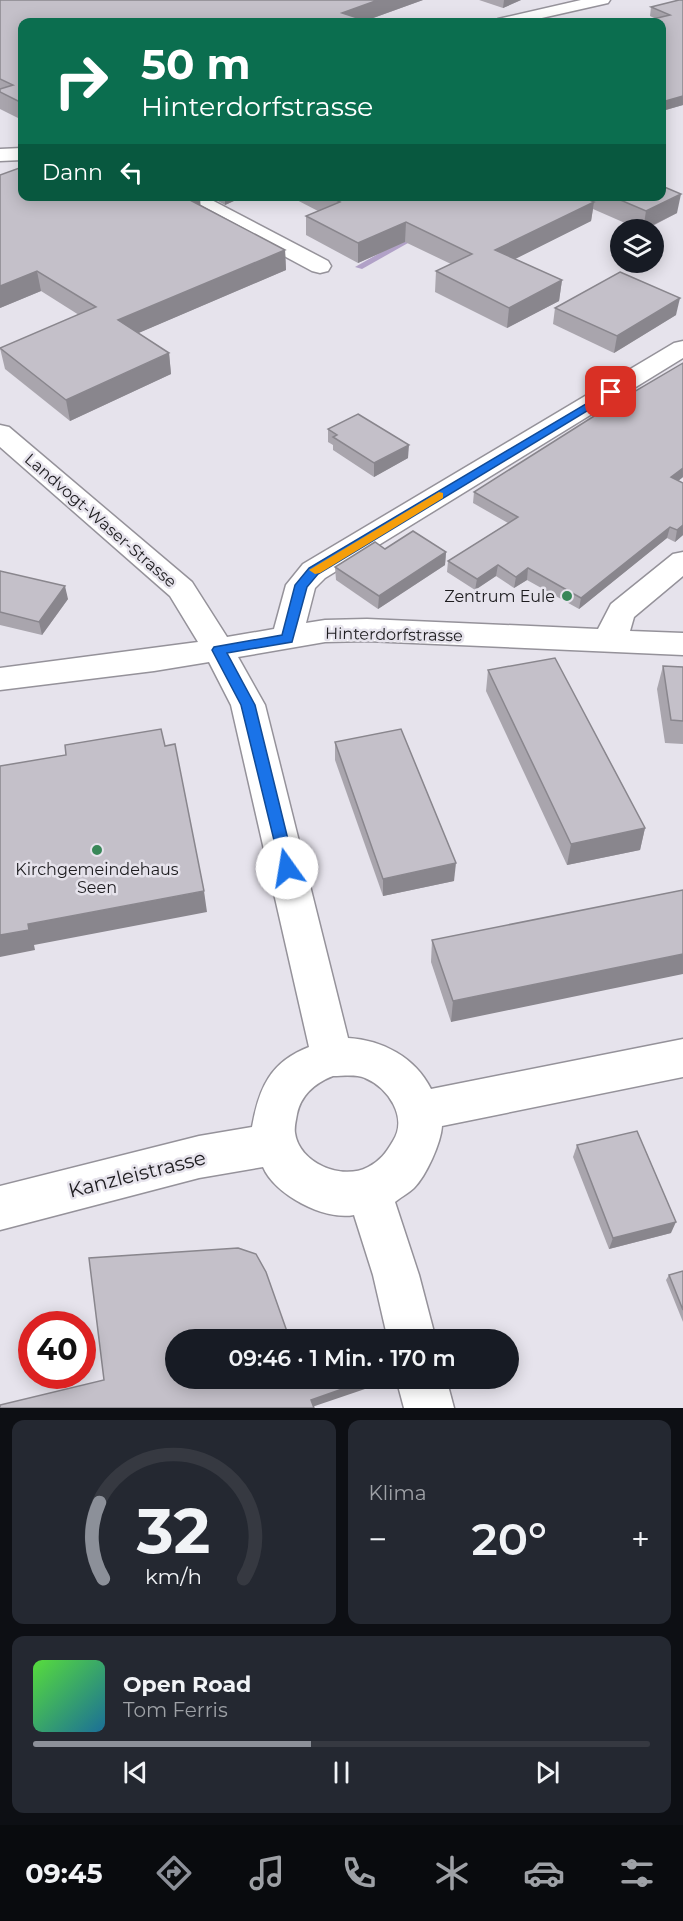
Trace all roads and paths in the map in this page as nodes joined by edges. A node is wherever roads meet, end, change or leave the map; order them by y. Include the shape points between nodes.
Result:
1 (602, 0) edge
2 (522, 18) edge
3 (196, 201) edge
4 (320, 266) dead end
5 (683, 348) edge
6 (0, 433) edge
7 (683, 561) edge
8 (287, 638) junction
9 (614, 641) junction
10 (683, 644) edge
11 (219, 650) junction
12 (0, 679) edge
13 (332, 1057) junction
14 (683, 1058) edge
15 (419, 1111) junction
16 (275, 1144) junction
17 (369, 1193) junction
18 (0, 1208) edge
19 (409, 1329) edge
20 (424, 1389) edge
21 (429, 1408) edge

1 - 2 street
3 - 4 street
5 - 8 street via 314,571 301,585
6 - 11 street, Landvogt-Waser-Strasse via 181,589
7 - 9 street via 622,611 614,626
8 - 9 street, Hinterdorfstrasse via 325,631 367,630
8 - 11 street, Hinterdorfstrasse
9 - 10 street, Hinterdorfstrasse
11 - 12 street, Hinterdorfstrasse
11 - 13 street, Landvogt-Waser-Strasse via 248,705
13 - 15 street via 376,1062 396,1074
13 - 16 street via 305,1068 284,1088 273,1115
14 - 15 street
15 - 17 street via 420,1136 411,1160 393,1180
16 - 17 street via 288,1168 310,1187 339,1196
16 - 18 street, Kanzleistrasse via 199,1157
17 - 19 street
20 - 21 street

